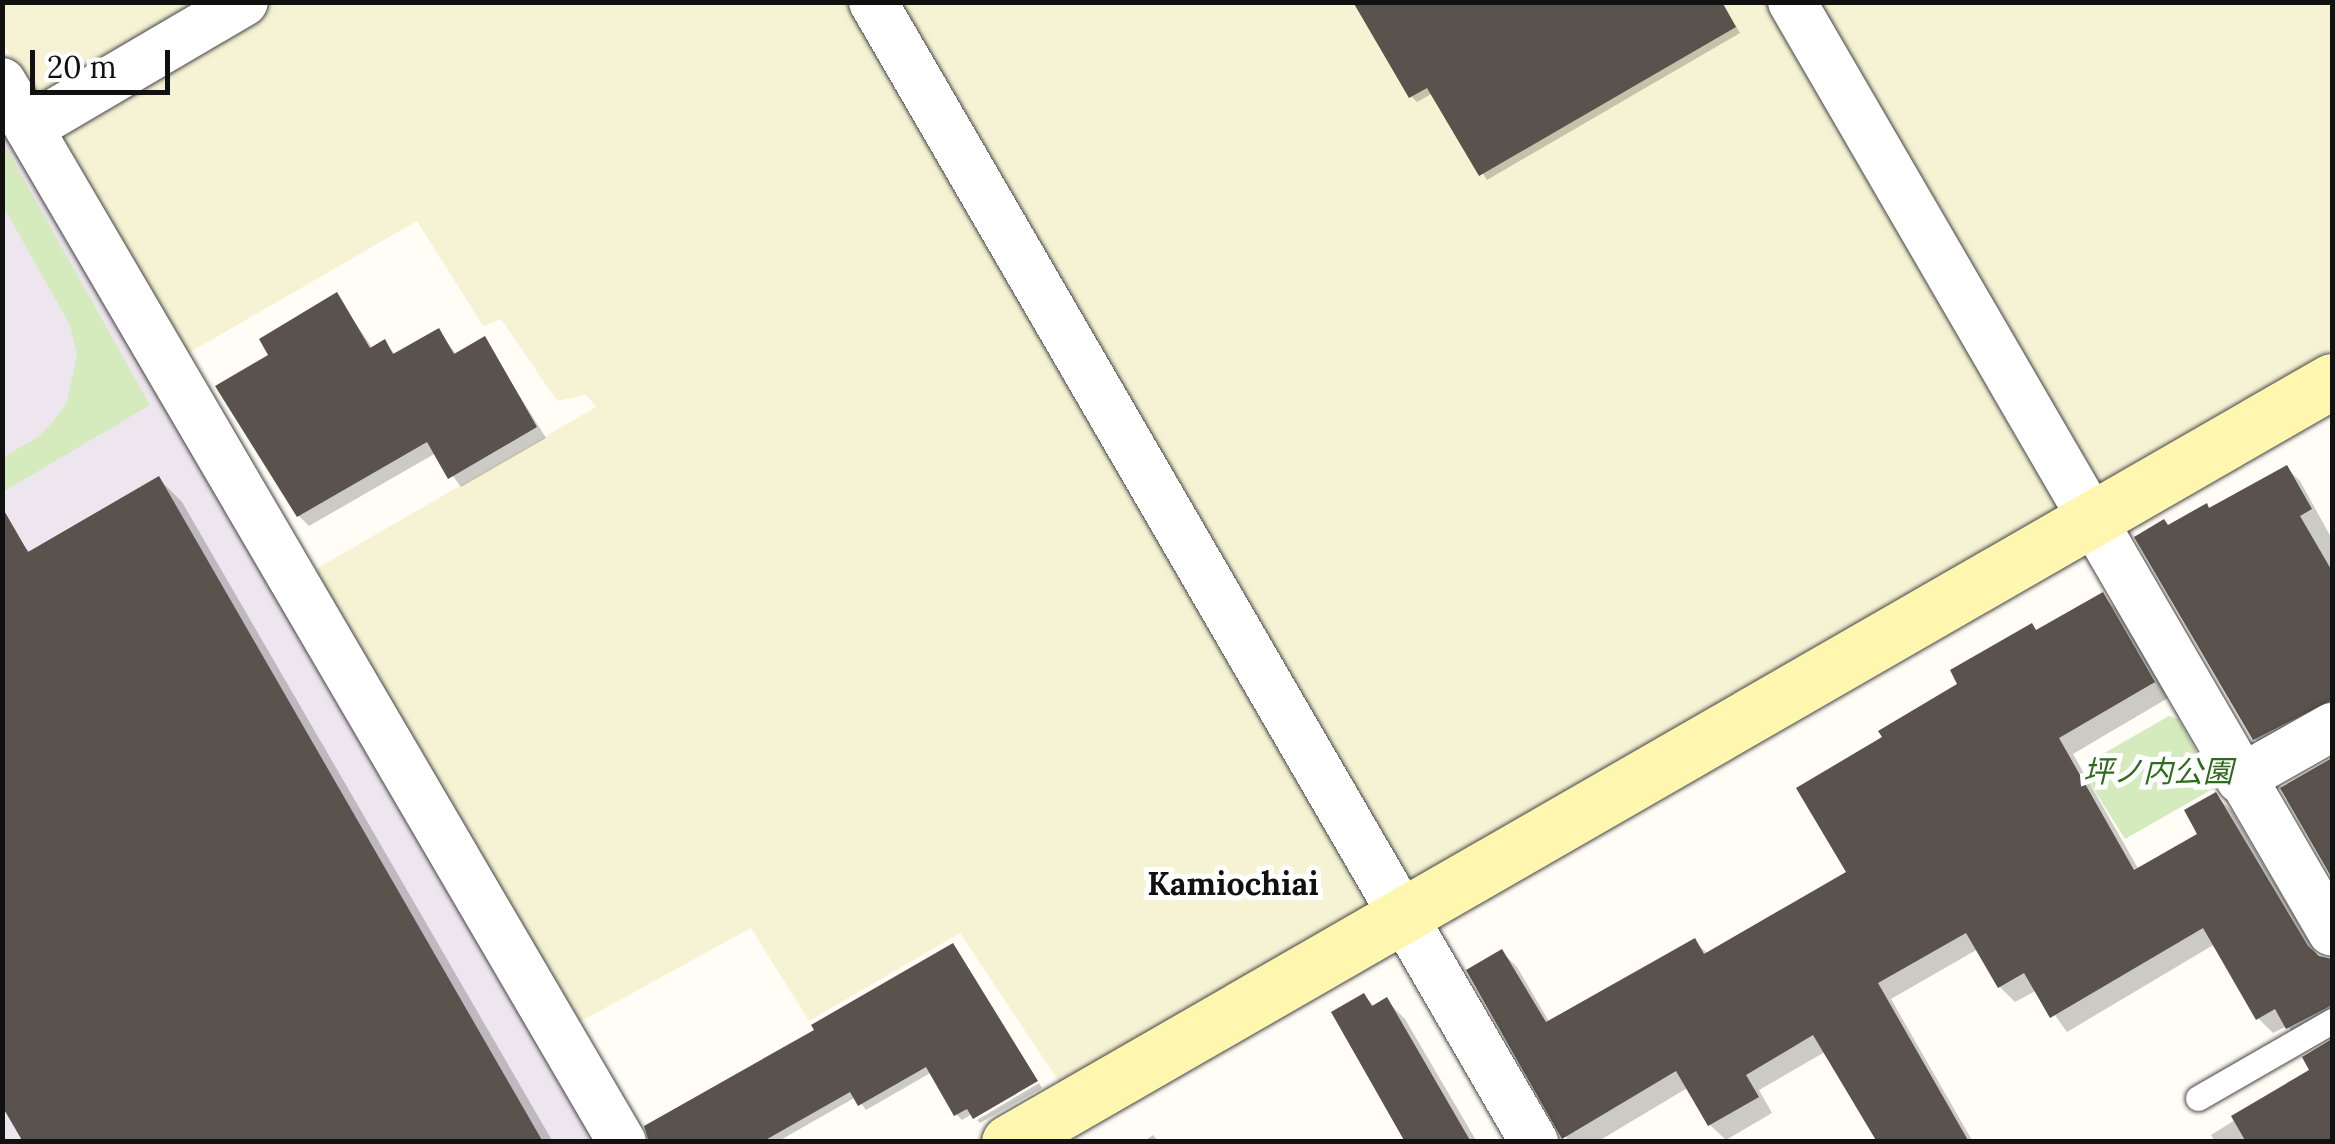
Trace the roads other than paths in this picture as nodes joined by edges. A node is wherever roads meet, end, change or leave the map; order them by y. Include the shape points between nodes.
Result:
1 (244, 2) edge
2 (874, 2) edge
3 (1792, 2) edge
4 (2, 82) edge
5 (29, 128) junction
6 (2332, 381) edge
7 (2093, 522) junction
8 (2332, 727) edge
9 (2240, 779) junction
10 (1402, 918) junction
11 (2332, 932) edge
12 (2332, 1021) edge
13 (2198, 1098) dead end
14 (622, 1142) edge
15 (1010, 1142) edge
16 (1534, 1142) edge

1 - 5 street
2 - 10 street
3 - 7 street
4 - 5 street
5 - 14 street
6 - 7 street
7 - 9 street
7 - 10 street
8 - 9 street
9 - 11 street
10 - 15 street
10 - 16 street
12 - 13 lane

